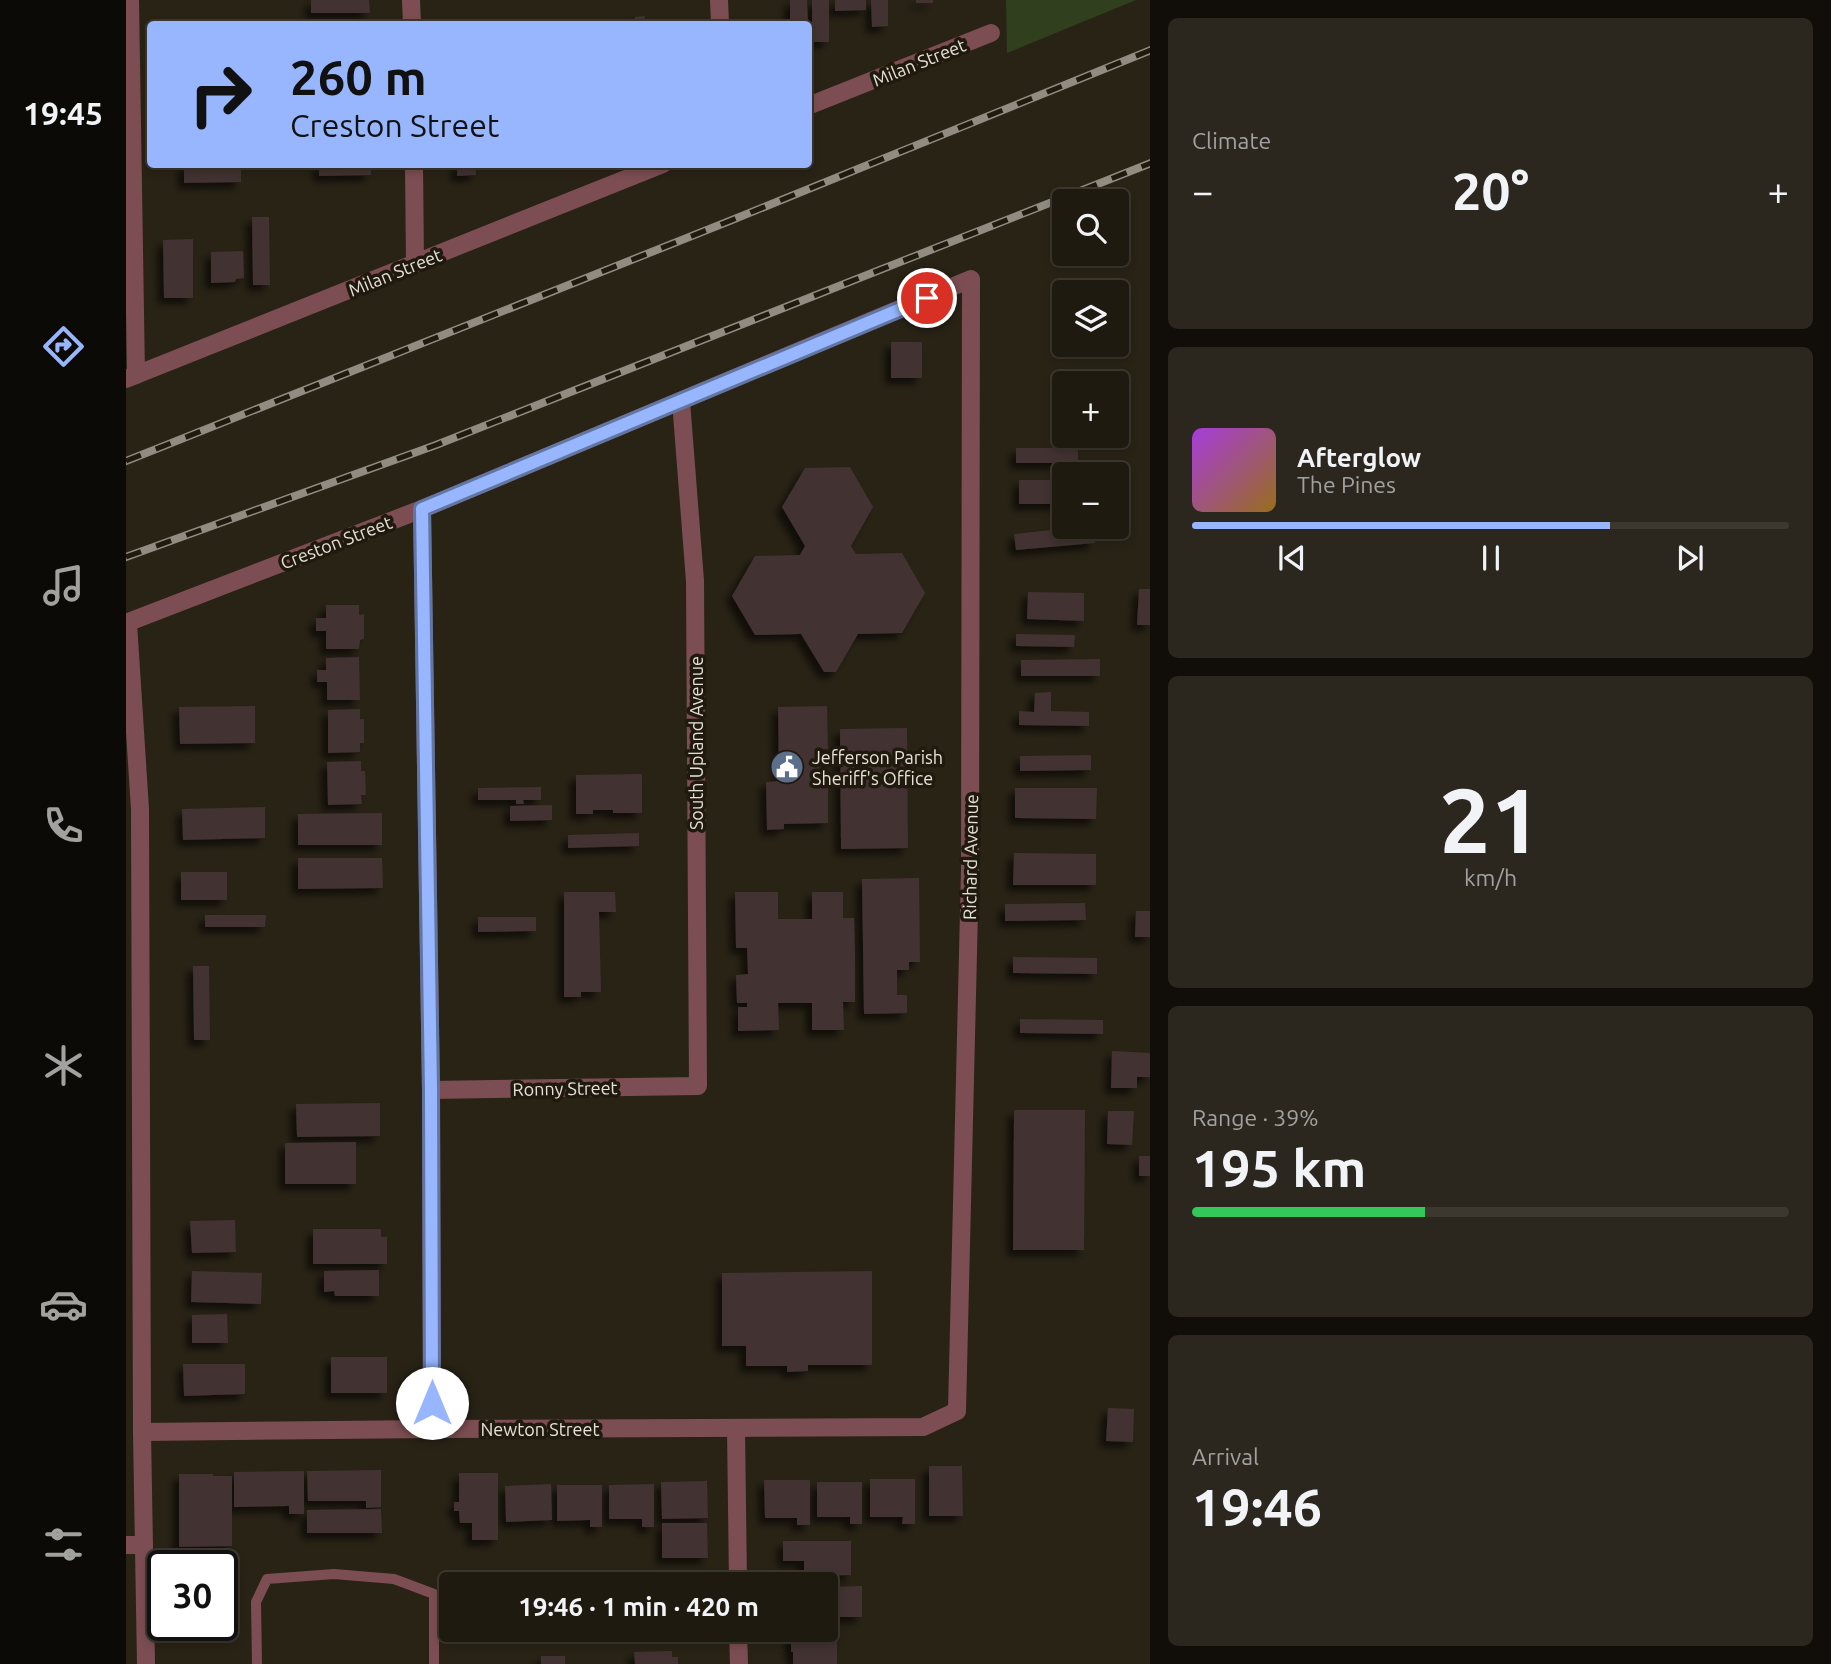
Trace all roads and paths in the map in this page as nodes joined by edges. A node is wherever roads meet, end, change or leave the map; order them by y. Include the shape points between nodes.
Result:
1 (130, 0) edge
2 (411, 0) edge
3 (719, 0) edge
4 (412, 21) edge
5 (720, 21) edge
6 (991, 33) dead end
7 (812, 104) edge
8 (414, 168) edge
9 (653, 168) edge
10 (415, 264) junction
11 (971, 279) joint
12 (131, 377) edge
13 (681, 401) junction
14 (422, 509) junction
15 (127, 623) edge
16 (698, 1086) joint
17 (431, 1090) junction
18 (937, 1421) joint
19 (736, 1428) junction
20 (432, 1429) junction
21 (142, 1432) junction
22 (135, 1545) edge
23 (738, 1572) edge
24 (738, 1642) edge
25 (146, 1664) edge
26 (257, 1664) edge
27 (434, 1664) edge
28 (739, 1664) edge

1 - 12 street
2 - 4 street
3 - 5 street
6 - 7 street, Milan Street
8 - 10 street
9 - 10 street, Milan Street
10 - 12 street, Milan Street
11 - 13 street, Creston Street
11 - 18 street, Richard Avenue via 970,870 957,1411
13 - 14 street, Creston Street
13 - 16 street, South Upland Avenue via 695,581
14 - 15 street, Creston Street
14 - 17 street
15 - 21 street via 140,809
16 - 17 street, Ronny Street
17 - 20 street
18 - 19 street, Newton Street via 923,1427
19 - 20 street, Newton Street
19 - 23 street
20 - 21 street, Newton Street
21 - 22 street
22 - 25 street
24 - 28 street
26 - 27 lane via 256,1602 267,1579 334,1574 394,1580 434,1594

